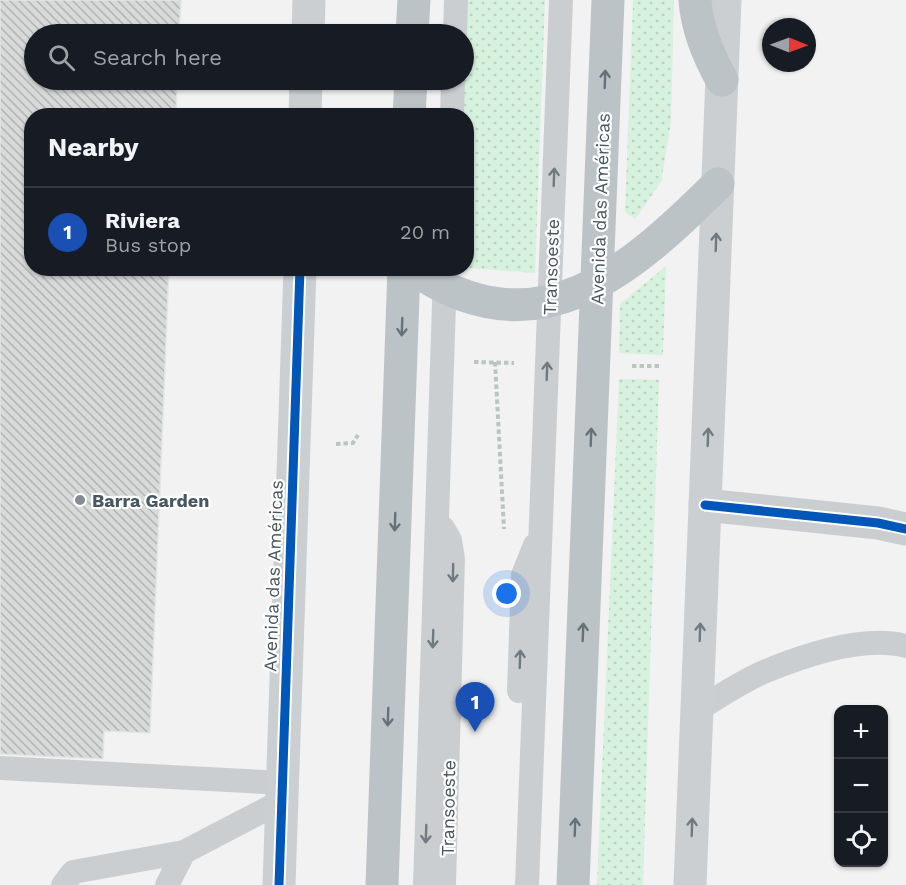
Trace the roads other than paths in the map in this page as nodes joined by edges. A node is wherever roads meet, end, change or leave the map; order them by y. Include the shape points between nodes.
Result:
1 (309, 0) edge
2 (414, 0) edge
3 (456, 0) edge
4 (561, 0) edge
5 (608, 0) edge
6 (695, 0) edge
7 (725, 0) edge
8 (308, 24) edge
9 (413, 24) edge
10 (455, 24) edge
11 (722, 80) junction
12 (306, 90) edge
13 (411, 90) edge
14 (453, 90) edge
15 (305, 108) edge
16 (410, 108) edge
17 (452, 108) edge
18 (718, 184) junction
19 (300, 276) edge
20 (404, 276) edge
21 (445, 279) edge
22 (597, 284) junction
23 (550, 301) junction
24 (705, 505) junction
25 (437, 518) junction
26 (906, 529) edge
27 (541, 535) junction
28 (906, 646) edge
29 (697, 710) junction
30 (0, 768) edge
31 (283, 792) junction
32 (184, 852) junction
33 (63, 885) edge
34 (167, 885) edge
35 (279, 885) edge
36 (382, 885) edge
37 (425, 885) edge
38 (444, 885) edge
39 (515, 885) edge
40 (527, 885) edge
41 (573, 885) edge
42 (690, 885) edge

1 - 8 main road
2 - 9 highway
3 - 10 lane
23 -> 4 lane, Transoeste
22 -> 5 highway, Avenida das Américas
6 - 11 highway via 708,55
7 - 11 main road
11 - 18 main road
12 - 15 main road
13 - 16 highway
14 - 17 lane
18 - 22 highway via 663,238
24 -> 18 main road
19 - 31 main road, Avenida das Américas
20 -> 36 highway
21 - 23 highway via 466,298 495,303
21 - 25 lane, Transoeste
22 - 23 highway
41 -> 22 highway, Avenida das Américas
27 -> 23 lane, Transoeste
24 - 26 street
29 -> 24 main road
25 -> 37 lane, Transoeste
25 -> 38 lane, Transoeste via 450,540 453,559
39 -> 27 lane, Transoeste via 523,575
27 - 40 lane, Transoeste
28 - 29 lane via 891,642 840,647 765,671
42 -> 29 main road
30 - 31 lane
31 - 32 lane
31 - 35 main road, Avenida das Américas
32 - 33 lane via 73,872
32 - 34 lane

